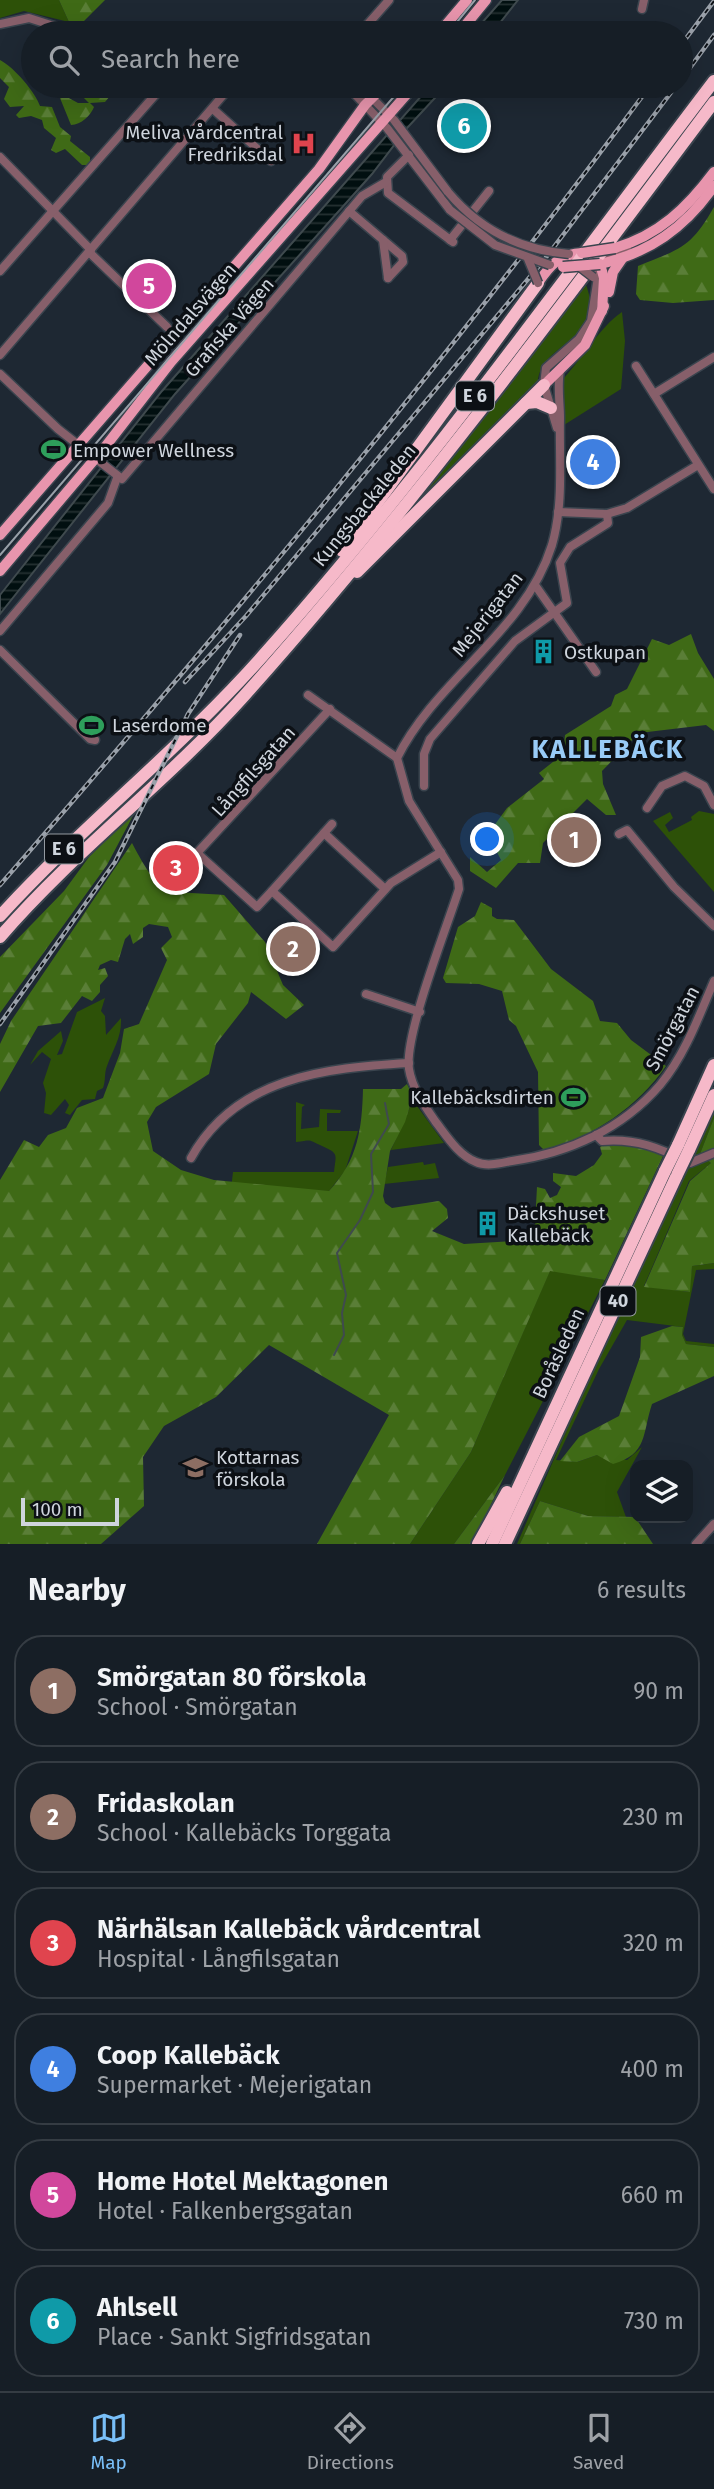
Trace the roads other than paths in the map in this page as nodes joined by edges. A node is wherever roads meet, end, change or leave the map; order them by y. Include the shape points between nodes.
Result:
1 (389, 0) edge
2 (467, 0) edge
3 (486, 0) edge
4 (38, 21) edge
5 (371, 21) edge
6 (449, 21) edge
7 (469, 21) edge
8 (0, 24) edge
9 (714, 80) edge
10 (153, 98) edge
11 (222, 98) edge
12 (365, 98) edge
13 (367, 98) edge
14 (372, 98) edge
15 (406, 98) edge
16 (369, 101) junction
17 (714, 102) edge
18 (214, 109) junction
19 (389, 122) junction
20 (400, 137) junction
21 (415, 150) junction
22 (407, 156) junction
23 (0, 157) edge
24 (271, 161) dead end
25 (714, 172) edge
26 (386, 182) junction
27 (714, 186) edge
28 (489, 191) dead end
29 (349, 211) junction
30 (54, 212) junction
31 (383, 240) dead end
32 (90, 251) junction
33 (586, 253) junction
34 (569, 254) junction
35 (528, 259) junction
36 (622, 259) junction
37 (2, 265) edge
38 (550, 265) junction
39 (602, 266) junction
40 (538, 283) junction
41 (602, 311) junction
42 (167, 327) dead end
43 (0, 355) edge
44 (714, 357) edge
45 (636, 366) dead end
46 (560, 370) junction
47 (0, 374) edge
48 (544, 386) junction
49 (654, 394) junction
50 (526, 403) junction
51 (551, 408) junction
52 (558, 430) junction
53 (77, 444) junction
54 (98, 462) junction
55 (698, 465) junction
56 (115, 476) junction
57 (714, 489) edge
58 (558, 512) junction
59 (607, 513) junction
60 (0, 535) edge
61 (0, 571) edge
62 (535, 585) junction
63 (307, 604) junction
64 (324, 604) junction
65 (556, 612) junction
66 (0, 631) edge
67 (0, 650) edge
68 (596, 672) dead end
69 (308, 695) dead end
70 (330, 709) junction
71 (95, 740) dead end
72 (397, 758) junction
73 (424, 786) dead end
74 (714, 805) edge
75 (647, 808) dead end
76 (332, 824) dead end
77 (324, 833) junction
78 (619, 834) dead end
79 (442, 852) junction
80 (384, 889) junction
81 (272, 891) junction
82 (0, 916) edge
83 (714, 926) edge
84 (0, 937) edge
85 (714, 981) edge
86 (366, 994) dead end
87 (420, 1012) junction
88 (409, 1063) junction
89 (714, 1065) edge
90 (714, 1095) edge
91 (596, 1135) junction
92 (684, 1147) junction
93 (714, 1153) edge
94 (191, 1158) dead end
95 (671, 1173) junction
96 (536, 1444) junction
97 (714, 1524) edge
98 (478, 1544) edge
99 (492, 1544) edge
100 (507, 1544) edge
101 (695, 1544) edge

1 - 5 street
2 - 6 main road
3 - 7 main road
4 - 8 street via 29,18
9 - 63 highway, Kungsbackaleden / E 6 via 424,462
10 - 30 street
11 - 18 street
12 - 16 street
13 - 16 street
14 - 16 main road, Mölndalsvägen
15 - 19 main road, Mölndalsvägen
16 - 19 street
16 - 53 main road, Mölndalsvägen via 319,169
17 - 64 highway, Kungsbackaleden / E 6
18 - 24 street
18 - 32 street
19 - 20 street
19 - 54 main road, Mölndalsvägen via 171,362
20 - 21 street
20 - 22 street
21 - 22 street, Grafiska Vägen
21 - 34 street, bridge via 471,217 499,236 535,250
22 - 26 street, Grafiska Vägen via 390,171
22 - 35 street, bridge via 440,198 481,236
23 - 30 street
25 - 39 main road via 680,214
26 - 28 street via 396,201 452,241
26 - 29 street, Grafiska Vägen via 372,188
27 - 36 main road via 677,229
29 - 31 street
29 - 56 street, Grafiska Vägen via 134,465
30 - 32 street
30 - 37 street
32 - 42 street
32 - 43 street
33 - 34 main road, bridge
33 - 39 main road, bridge
33 - 39 main road, bridge
34 - 38 main road, bridge
35 - 38 street, bridge
35 - 40 street, bridge
36 - 39 main road
36 - 41 main road via 613,272
38 - 39 main road, bridge
38 - 40 main road, bridge
39 - 41 main road
39 - 48 street via 591,321 579,339 546,368
40 - 63 highway
41 - 46 main road via 585,345
44 - 49 street
45 - 49 street
46 - 48 main road
46 - 52 street, Mejerigatan
47 - 53 street
48 - 50 highway
48 - 51 street, Mejerigatan
49 - 55 street
50 - 51 highway
50 - 64 highway
51 - 52 street, Mejerigatan
52 - 58 street, Mejerigatan
53 - 54 street
53 - 60 main road, Mölndalsvägen
54 - 56 street
54 - 61 main road, Mölndalsvägen
55 - 57 street
55 - 59 street via 627,508
56 - 66 street via 108,503
58 - 59 street
58 - 62 street, Mejerigatan via 551,547
59 - 65 street via 608,523 564,555 560,574 568,601
62 - 65 street
62 - 72 street, Mejerigatan via 422,720
63 - 82 highway, Kungsbackaleden / E 6 via 208,716 70,842
64 - 84 highway, Kungsbackaleden / E 6 via 217,725 61,870
65 - 68 street
65 - 73 street, Mejerigatan via 514,642 439,726 424,754
67 - 71 street
69 - 70 street
70 - 72 street
70 - 81 street, Långfilsgatan via 197,853 257,906
72 - 79 street via 409,801
74 - 75 street via 704,786 685,776 662,786
76 - 77 street
77 - 80 street
77 - 81 street
78 - 83 street via 627,830
79 - 80 street
79 - 87 street via 459,890
80 - 81 street via 333,947
85 - 91 street, Smörgatan via 685,1045 660,1085 634,1110
86 - 87 street
87 - 88 street
88 - 91 street, Smörgatan via 424,1104 459,1150 478,1163 544,1157
88 - 94 street via 337,1067 275,1086 223,1116
89 - 92 highway, Boråsleden / 40
90 - 92 highway, Boråsleden / 40
91 - 93 street via 602,1142 646,1143 690,1163
92 - 95 highway, Boråsleden / 40, bridge
95 - 96 highway, Boråsleden / 40
95 - 100 highway, Boråsleden / 40
96 - 98 highway
96 - 99 highway, Boråsleden / 40
97 - 101 street

